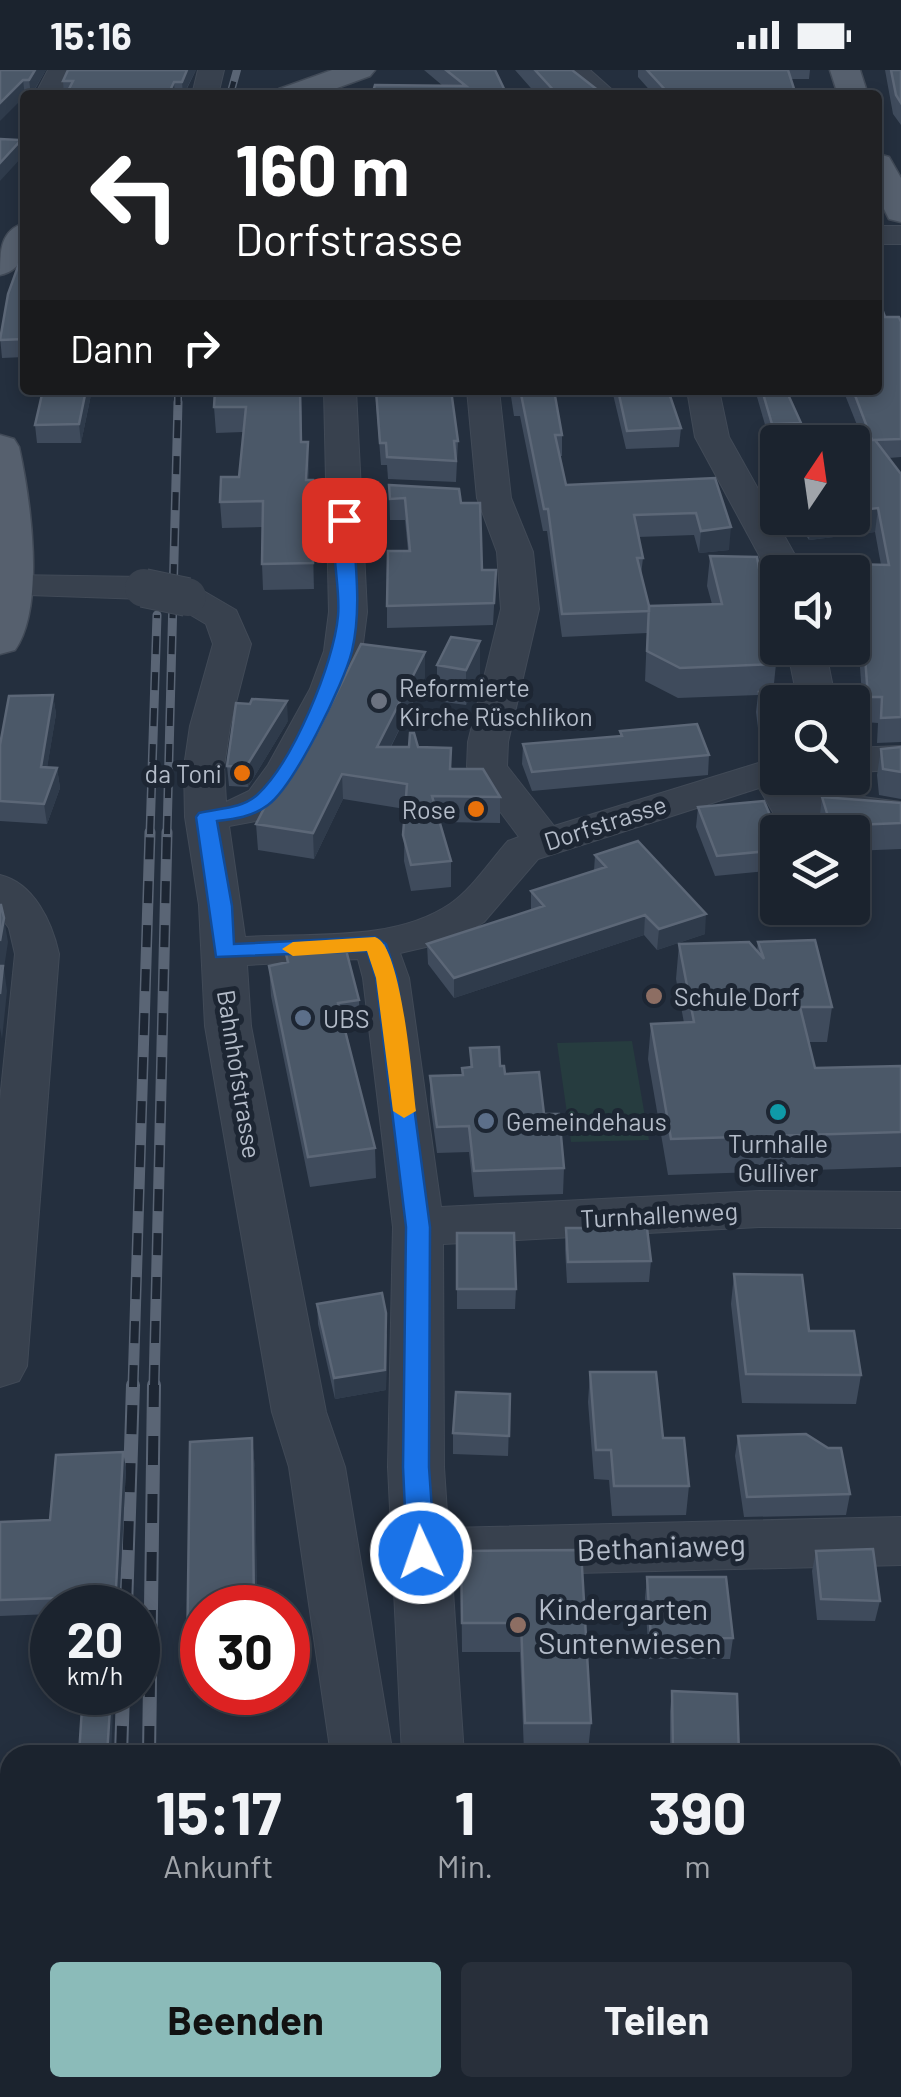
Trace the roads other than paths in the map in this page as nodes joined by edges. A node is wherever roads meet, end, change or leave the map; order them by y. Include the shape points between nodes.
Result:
1 (360, 70) edge
2 (574, 70) edge
3 (335, 88) edge
4 (598, 90) edge
5 (882, 172) edge
6 (901, 212) edge
7 (20, 239) edge
8 (0, 265) edge
9 (340, 395) edge
10 (483, 395) edge
11 (704, 395) edge
12 (0, 448) edge
13 (343, 490) junction
14 (381, 491) dead end
15 (456, 495) edge
16 (494, 498) junction
17 (774, 555) edge
18 (11, 586) junction
19 (0, 641) edge
20 (901, 758) edge
21 (870, 759) edge
22 (760, 774) edge
23 (785, 795) edge
24 (901, 814) edge
25 (206, 817) junction
26 (543, 841) junction
27 (0, 888) edge
28 (375, 944) junction
29 (224, 952) junction
30 (18, 960) edge
31 (901, 1210) edge
32 (418, 1227) junction
33 (0, 1366) edge
34 (901, 1541) edge
35 (421, 1553) junction
36 (360, 1745) edge
37 (432, 1745) edge

1 - 3 main road
2 - 4 street
5 - 6 main road
7 - 8 main road
9 - 13 street
10 - 16 street
11 - 17 street via 712,438
12 - 18 main road via 13,515
13 - 14 street
13 - 25 street via 348,612 329,689 264,800 241,812
15 - 16 street
16 - 26 street via 515,552 520,608 487,767
18 - 19 main road
18 - 25 street, bridge via 144,588 187,597 219,614 232,644 210,726
20 - 21 street
22 - 26 street, Dorfstrasse
23 - 24 street via 790,807
25 - 29 street, Bahnhofstrasse
26 - 28 street, Dorfstrasse via 515,857 470,912 436,931
27 - 30 street via 32,925
28 - 29 street, Dorfstrasse
28 - 32 street via 386,978
29 - 36 street, Bahnhofstrasse via 228,1026 299,1412 318,1468
30 - 33 street
31 - 32 street, Turnhallenweg via 759,1209
32 - 35 street
34 - 35 street, Bethaniaweg
35 - 37 street

